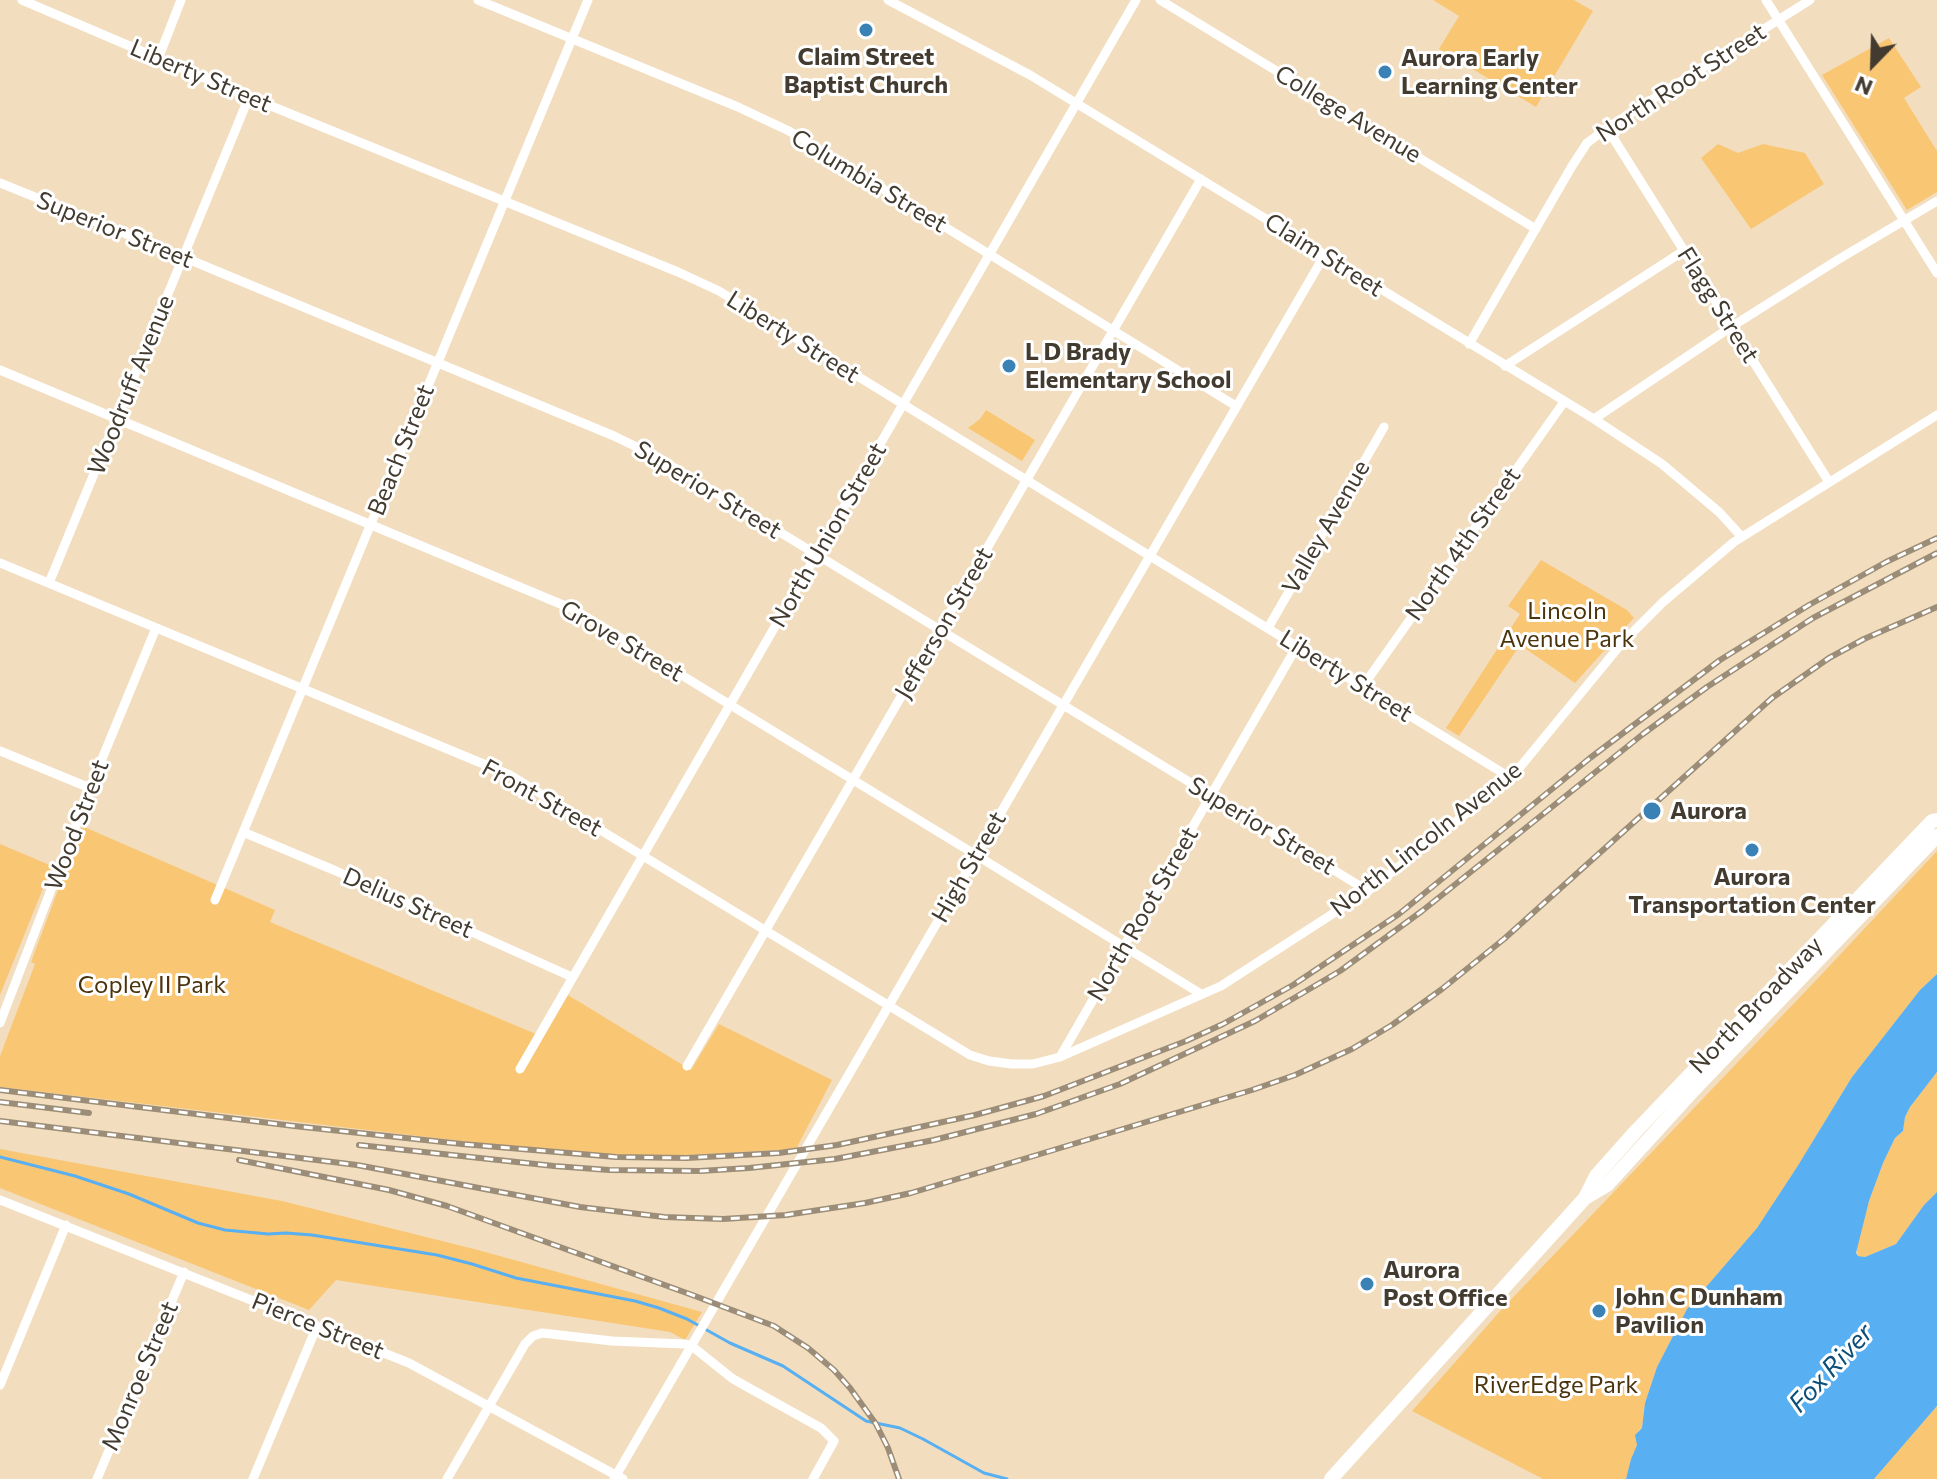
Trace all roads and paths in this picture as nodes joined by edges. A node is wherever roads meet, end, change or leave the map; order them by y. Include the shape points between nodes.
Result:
1 (22, 0) edge
2 (181, 0) edge
3 (478, 0) edge
4 (588, 0) edge
5 (888, 0) edge
6 (1136, 0) edge
7 (1160, 0) edge
8 (1766, 0) edge
9 (1810, 0) edge
10 (1778, 20) junction
11 (572, 39) junction
12 (158, 59) junction
13 (249, 97) junction
14 (1077, 104) junction
15 (1607, 128) junction
16 (1201, 179) junction
17 (0, 183) edge
18 (504, 201) junction
19 (1937, 201) edge
20 (1904, 222) junction
21 (1536, 229) junction
22 (1685, 250) junction
23 (990, 255) junction
24 (1324, 256) junction
25 (183, 257) junction
26 (1937, 273) edge
27 (1731, 327) junction
28 (1113, 331) junction
29 (1469, 344) junction
30 (437, 363) junction
31 (1505, 366) junction
32 (0, 370) edge
33 (1564, 402) junction
34 (903, 405) junction
35 (1236, 406) junction
36 (1937, 415) edge
37 (118, 419) junction
38 (1594, 419) junction
39 (1384, 427) dead end
40 (1027, 481) junction
41 (1829, 482) junction
42 (370, 525) junction
43 (1741, 536) junction
44 (816, 555) junction
45 (1150, 556) junction
46 (0, 563) edge
47 (49, 583) junction
48 (156, 628) junction
49 (1268, 628) junction
50 (939, 631) junction
51 (1297, 646) junction
52 (1363, 686) junction
53 (302, 688) junction
54 (729, 705) junction
55 (1064, 706) junction
56 (0, 751) edge
57 (1511, 778) junction
58 (853, 780) junction
59 (90, 788) junction
60 (1211, 796) junction
61 (1937, 820) edge
62 (243, 832) junction
63 (1937, 836) edge
64 (642, 855) junction
65 (976, 855) junction
66 (1368, 891) junction
67 (215, 900) dead end
68 (765, 931) junction
69 (1125, 947) junction
70 (572, 977) junction
71 (1201, 994) junction
72 (889, 1006) junction
73 (0, 1023) edge
74 (1060, 1057) junction
75 (687, 1066) dead end
76 (520, 1069) dead end
77 (1585, 1198) junction
78 (0, 1200) edge
79 (66, 1225) junction
80 (184, 1272) junction
81 (317, 1326) junction
82 (0, 1385) edge
83 (489, 1407) junction
84 (617, 1478) edge
85 (97, 1479) edge
86 (253, 1479) edge
87 (447, 1479) edge
88 (813, 1479) edge
89 (1331, 1479) edge

1 - 12 street, Liberty Street
2 - 12 street
3 - 11 street, Columbia Street
4 - 11 street, Beach Street
5 - 14 street, Claim Street
6 - 14 street, North Union Street
7 - 21 street, College Avenue
8 - 10 street
9 - 10 street, North Root Street
10 - 15 street, North Root Street
10 - 20 street
11 - 18 street, Beach Street
11 - 23 street, Columbia Street via 789,131
12 - 13 street, Liberty Street
13 - 18 street, Liberty Street
13 - 25 street, Woodruff Avenue
14 - 16 street, Claim Street
14 - 23 street, North Union Street
15 - 21 street, North Root Street via 1587,143
15 - 22 street, Flagg Street
16 - 24 street, Claim Street
16 - 28 street, Jefferson Street
17 - 25 street, Superior Street
18 - 30 street, Beach Street
18 - 34 street, Liberty Street via 719,291
19 - 20 street
20 - 26 street
20 - 27 street
21 - 29 street, North Root Street
22 - 27 street, Flagg Street
22 - 31 street
23 - 28 street, Columbia Street
23 - 34 street, North Union Street
24 - 29 street, Claim Street
24 - 35 street, High Street
25 - 30 street, Superior Street
25 - 37 street, Woodruff Avenue
27 - 38 street
27 - 41 street, Flagg Street
28 - 35 street, Columbia Street
28 - 40 street, Jefferson Street
29 - 31 street, Claim Street
30 - 42 street, Beach Street
30 - 44 street, Superior Street via 635,446
31 - 33 street, Claim Street
32 - 37 street, Grove Street
33 - 38 street, Claim Street
33 - 52 street, North 4th Street
34 - 40 street, Liberty Street
34 - 44 street, North Union Street
35 - 45 street, High Street
36 - 41 street, North Lincoln Avenue
37 - 42 street, Grove Street
37 - 47 street, Woodruff Avenue
38 - 43 street, Claim Street via 1662,464
39 - 49 street, Valley Avenue
40 - 45 street, Liberty Street
40 - 50 street, Jefferson Street
41 - 43 street, North Lincoln Avenue
42 - 53 street, Beach Street
42 - 54 street, Grove Street via 575,610
43 - 57 street, North Lincoln Avenue via 1622,643
44 - 50 street, Superior Street
44 - 54 street, North Union Street
45 - 49 street, Liberty Street
45 - 55 street, High Street
46 - 47 street, Front Street
47 - 48 street, Front Street
48 - 53 street, Front Street
48 - 59 street, Wood Street
49 - 51 street, Liberty Street
50 - 55 street, Superior Street
50 - 58 street, Jefferson Street
51 - 52 street, Liberty Street
51 - 60 street, North Root Street
52 - 57 street, Liberty Street
53 - 62 street, Beach Street
53 - 64 street, Front Street via 510,775
54 - 58 street, Grove Street
54 - 64 street, North Union Street
55 - 60 street, Superior Street
55 - 65 street, High Street
56 - 59 street
57 - 66 street, North Lincoln Avenue
58 - 65 street, Grove Street
58 - 68 street, Jefferson Street
59 - 73 street, Wood Street
60 - 66 street, Superior Street
60 - 69 street, North Root Street
61 - 77 main road, North Broadway via 1636,1131 1596,1176
62 - 67 street, Beach Street
62 - 70 street, Delius Street
63 - 77 main road, North Broadway via 1607,1185
64 - 68 street, Front Street
64 - 70 street, North Union Street
65 - 69 street, Grove Street
65 - 72 street, High Street
66 - 71 street, North Lincoln Avenue
68 - 72 street, Front Street
68 - 75 street, Jefferson Street
69 - 71 street, Grove Street
69 - 74 street, North Root Street
70 - 76 street, North Union Street
71 - 74 street, North Lincoln Avenue
72 - 74 street, Front Street via 989,1061 1033,1064
72 - 84 street, High Street
77 - 89 main road, North Broadway
78 - 79 street, Pierce Street
79 - 80 street, Pierce Street
79 - 82 street
80 - 81 street, Pierce Street
80 - 85 street, Monroe Street
81 - 83 street, Pierce Street via 409,1363
81 - 86 street
83 - 84 street, Pierce Street
83 - 87 street
83 - 88 street via 525,1344 542,1333 685,1344 834,1441

